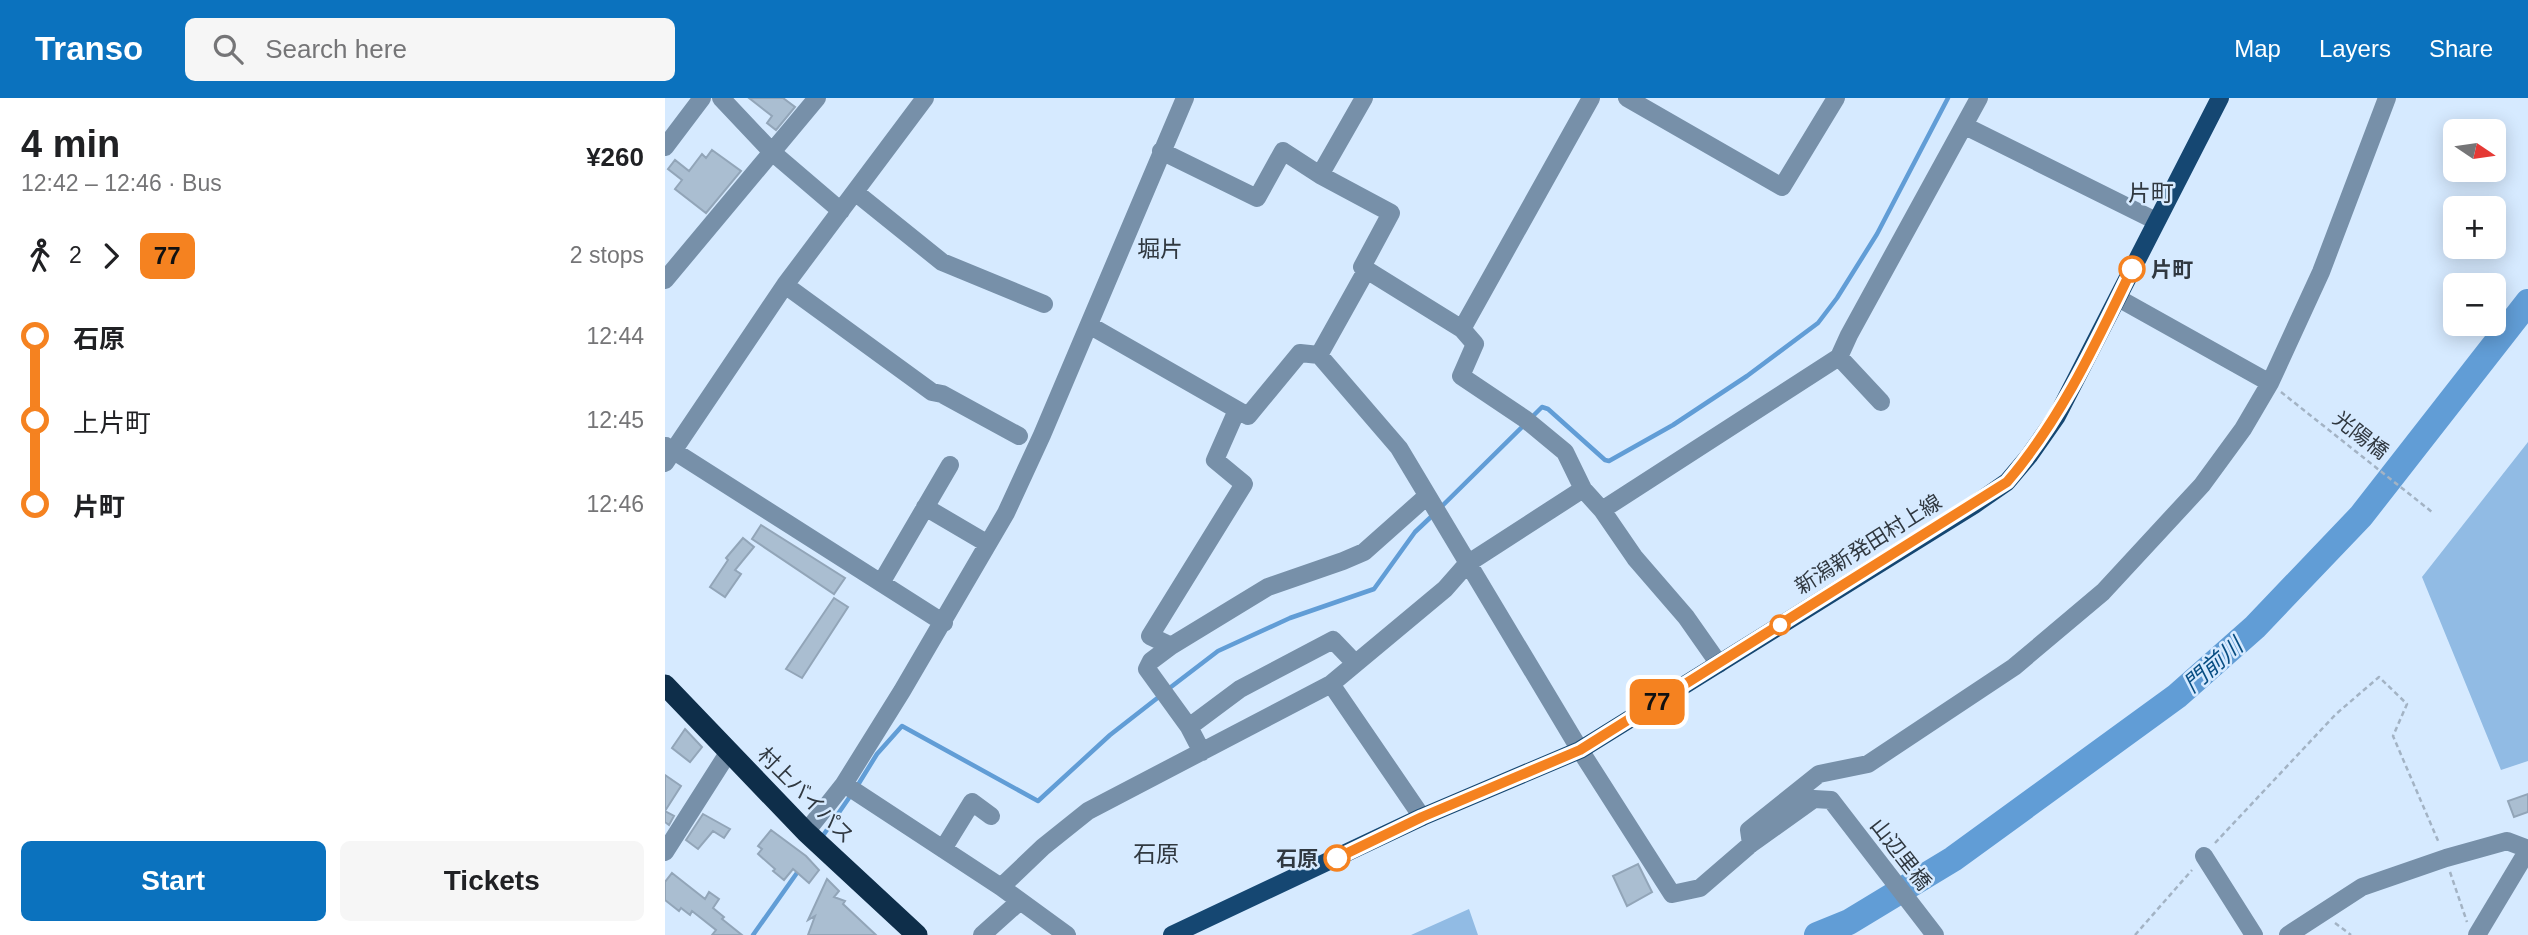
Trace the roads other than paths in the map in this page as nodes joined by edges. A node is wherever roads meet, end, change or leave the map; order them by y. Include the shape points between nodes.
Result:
1 (702, 98) edge
2 (721, 98) edge
3 (817, 98) edge
4 (1185, 98) edge
5 (1364, 98) edge
6 (1591, 98) edge
7 (1627, 98) edge
8 (1836, 98) edge
9 (1979, 98) edge
10 (2220, 98) edge
11 (2387, 98) edge
12 (919, 100) edge
13 (1965, 126) junction
14 (665, 147) edge
15 (1161, 151) junction
16 (772, 152) junction
17 (1320, 175) junction
18 (855, 192) junction
19 (841, 211) junction
20 (2156, 221) junction
21 (1367, 270) junction
22 (665, 280) edge
23 (785, 285) junction
24 (2118, 298) junction
25 (1044, 304) dead end
26 (1089, 325) junction
27 (1462, 329) junction
28 (1319, 355) junction
29 (1839, 356) junction
30 (2270, 383) junction
31 (1881, 402) dead end
32 (1237, 410) junction
33 (1019, 436) dead end
34 (668, 453) edge
35 (950, 465) dead end
36 (1583, 489) junction
37 (1427, 496) junction
38 (925, 507) junction
39 (1602, 510) junction
40 (988, 544) junction
41 (1467, 564) junction
42 (881, 583) junction
43 (944, 623) junction
44 (1171, 646) junction
45 (1355, 663) junction
46 (1719, 664) junction
47 (1331, 684) junction
48 (665, 685) edge
49 (1189, 727) junction
50 (1580, 750) junction
51 (728, 752) junction
52 (1202, 752) junction
53 (844, 784) junction
54 (992, 816) dead end
55 (1422, 817) junction
56 (806, 832) junction
57 (1751, 844) junction
58 (943, 849) junction
59 (2528, 850) edge
60 (665, 852) edge
61 (2204, 856) road end
62 (1001, 887) junction
63 (1020, 901) junction
64 (2472, 929) edge
65 (917, 935) edge
66 (982, 935) edge
67 (1067, 935) edge
68 (1172, 935) edge
69 (1935, 935) edge
70 (2254, 935) edge
71 (2288, 935) edge

1 - 14 street
2 - 16 street
3 - 16 street
4 - 15 street
5 - 17 street
6 - 27 street
7 - 8 street via 1782,187
9 - 13 street
10 - 20 main road, 新潟新発田村上線
11 - 30 street via 2321,272
12 - 18 street
13 - 20 street
13 - 29 street
15 - 17 street via 1257,198 1283,151
15 - 26 street
16 - 19 street
16 - 22 street
17 - 21 street via 1391,214 1362,267
18 - 19 street
18 - 25 street via 942,262
19 - 23 street
20 - 24 main road, 新潟新発田村上線
21 - 27 street
21 - 28 street
23 - 33 street via 932,392
23 - 34 street
24 - 30 street
24 - 46 main road, 新潟新発田村上線 via 2057,416 2007,482
26 - 32 street
26 - 40 street
27 - 36 street via 1475,344 1461,376 1565,452
28 - 32 street via 1300,353 1248,416
28 - 37 street via 1399,449
29 - 31 street
29 - 39 street
30 - 57 street via 2202,485 2103,592 2014,667 1868,764 1819,774 1749,830
32 - 44 street via 1215,460 1244,484 1150,636
34 - 42 street
35 - 38 street
36 - 39 street
36 - 41 street
37 - 41 street
37 - 44 street via 1364,552 1268,587
38 - 40 street
38 - 42 street
39 - 46 street
40 - 43 street
41 - 45 street via 1445,589
41 - 50 street
42 - 43 street
43 - 53 street
44 - 49 street via 1147,669
45 - 47 street
45 - 49 street via 1333,640 1240,689
46 - 50 main road, 新潟新発田村上線
47 - 52 street
47 - 55 street
48 - 51 highway, 村上バイパス
49 - 52 street
50 - 55 main road, 新潟新発田村上線
50 - 57 street via 1672,894 1700,888
51 - 56 highway, 村上バイパス
51 - 60 street
52 - 62 street via 1088,811
53 - 56 street
53 - 58 street
54 - 58 street via 972,802
55 - 68 main road, 新潟新発田村上線
56 - 65 highway, 村上バイパス
57 - 69 street, 山辺里橋 via 1814,799 1831,800
58 - 62 street
59 - 64 street
59 - 71 street via 2507,841 2362,887
61 - 70 street
62 - 63 street
63 - 66 street
63 - 67 street

